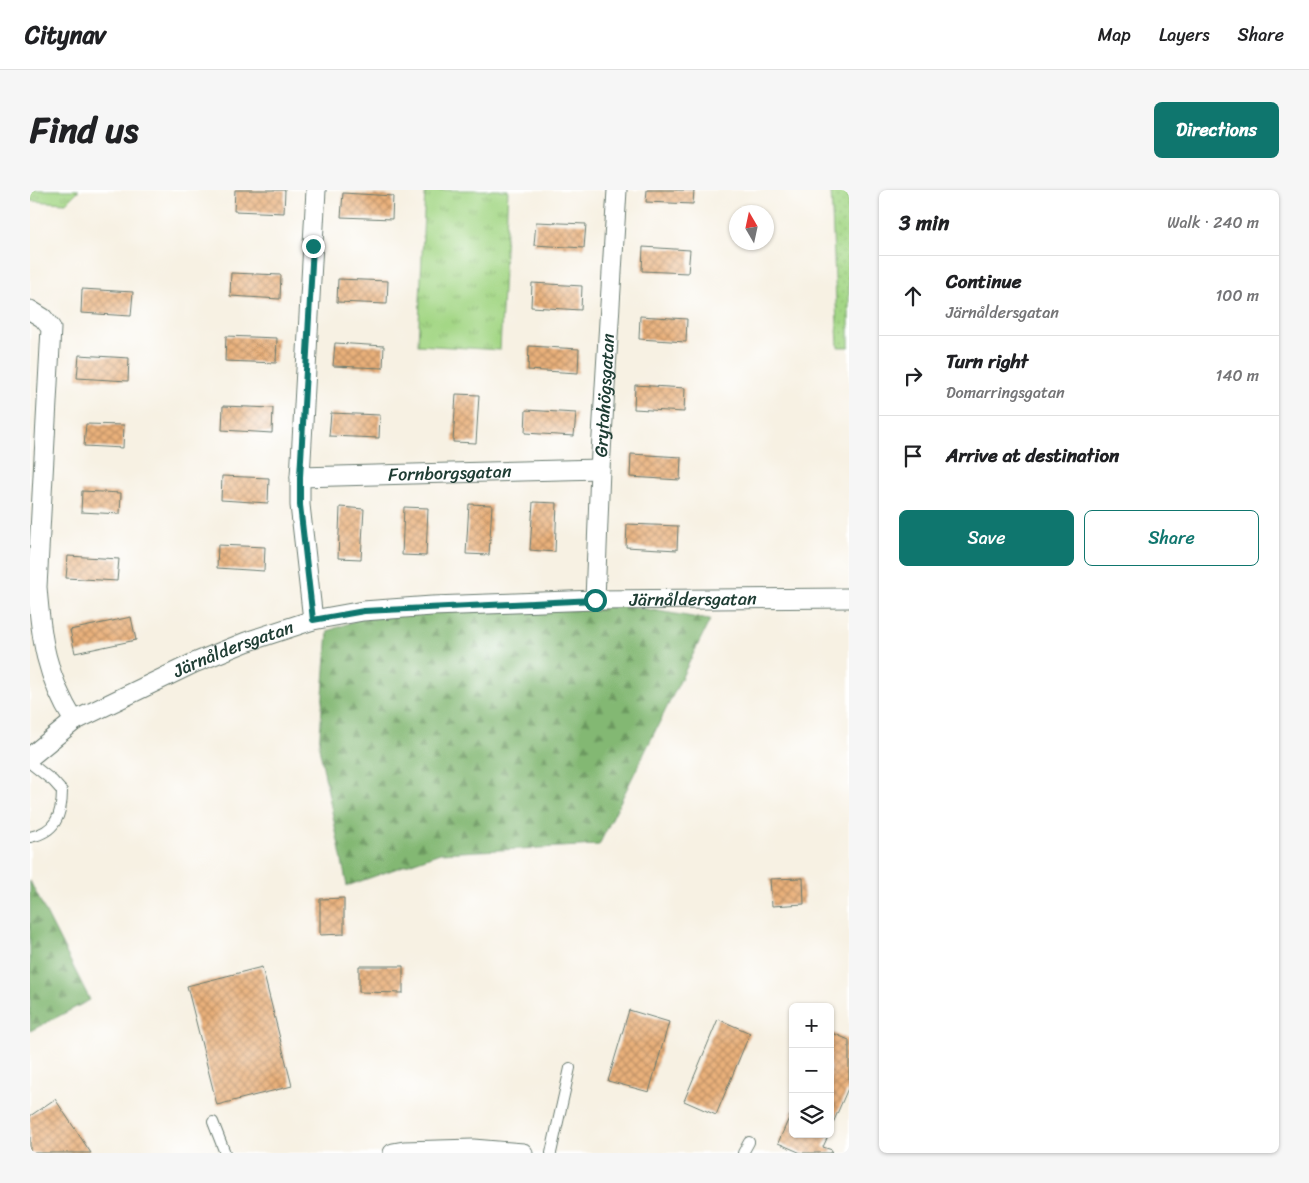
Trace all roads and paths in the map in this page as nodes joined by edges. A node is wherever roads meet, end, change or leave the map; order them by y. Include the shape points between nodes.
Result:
1 (316, 190) edge
2 (616, 190) edge
3 (35, 313) edge
4 (600, 469) junction
5 (300, 477) junction
6 (849, 598) edge
7 (595, 600) junction
8 (313, 620) junction
9 (74, 721) junction
10 (30, 756) edge
11 (30, 763) edge
12 (30, 837) edge
13 (570, 1068) dead end
14 (213, 1122) dead end
15 (749, 1142) dead end
16 (501, 1152) edge
17 (226, 1153) edge
18 (393, 1153) edge
19 (523, 1153) edge
20 (551, 1153) edge
21 (743, 1153) edge

1 - 5 street
2 - 4 street, Grytahögsgatan
3 - 9 street via 51,328 37,587 40,625 47,664 63,705
4 - 5 street, Fornborgsgatan
4 - 7 street, Grytahögsgatan
5 - 8 street via 300,505
6 - 7 street, Järnåldersgatan
7 - 8 street, Järnåldersgatan via 364,611
8 - 9 street, Järnåldersgatan via 194,662
9 - 10 street, Järnåldersgatan
11 - 12 lane via 62,791 59,814 52,829
13 - 20 lane
14 - 17 lane
15 - 21 lane
16 - 18 street via 473,1149
16 - 19 street

